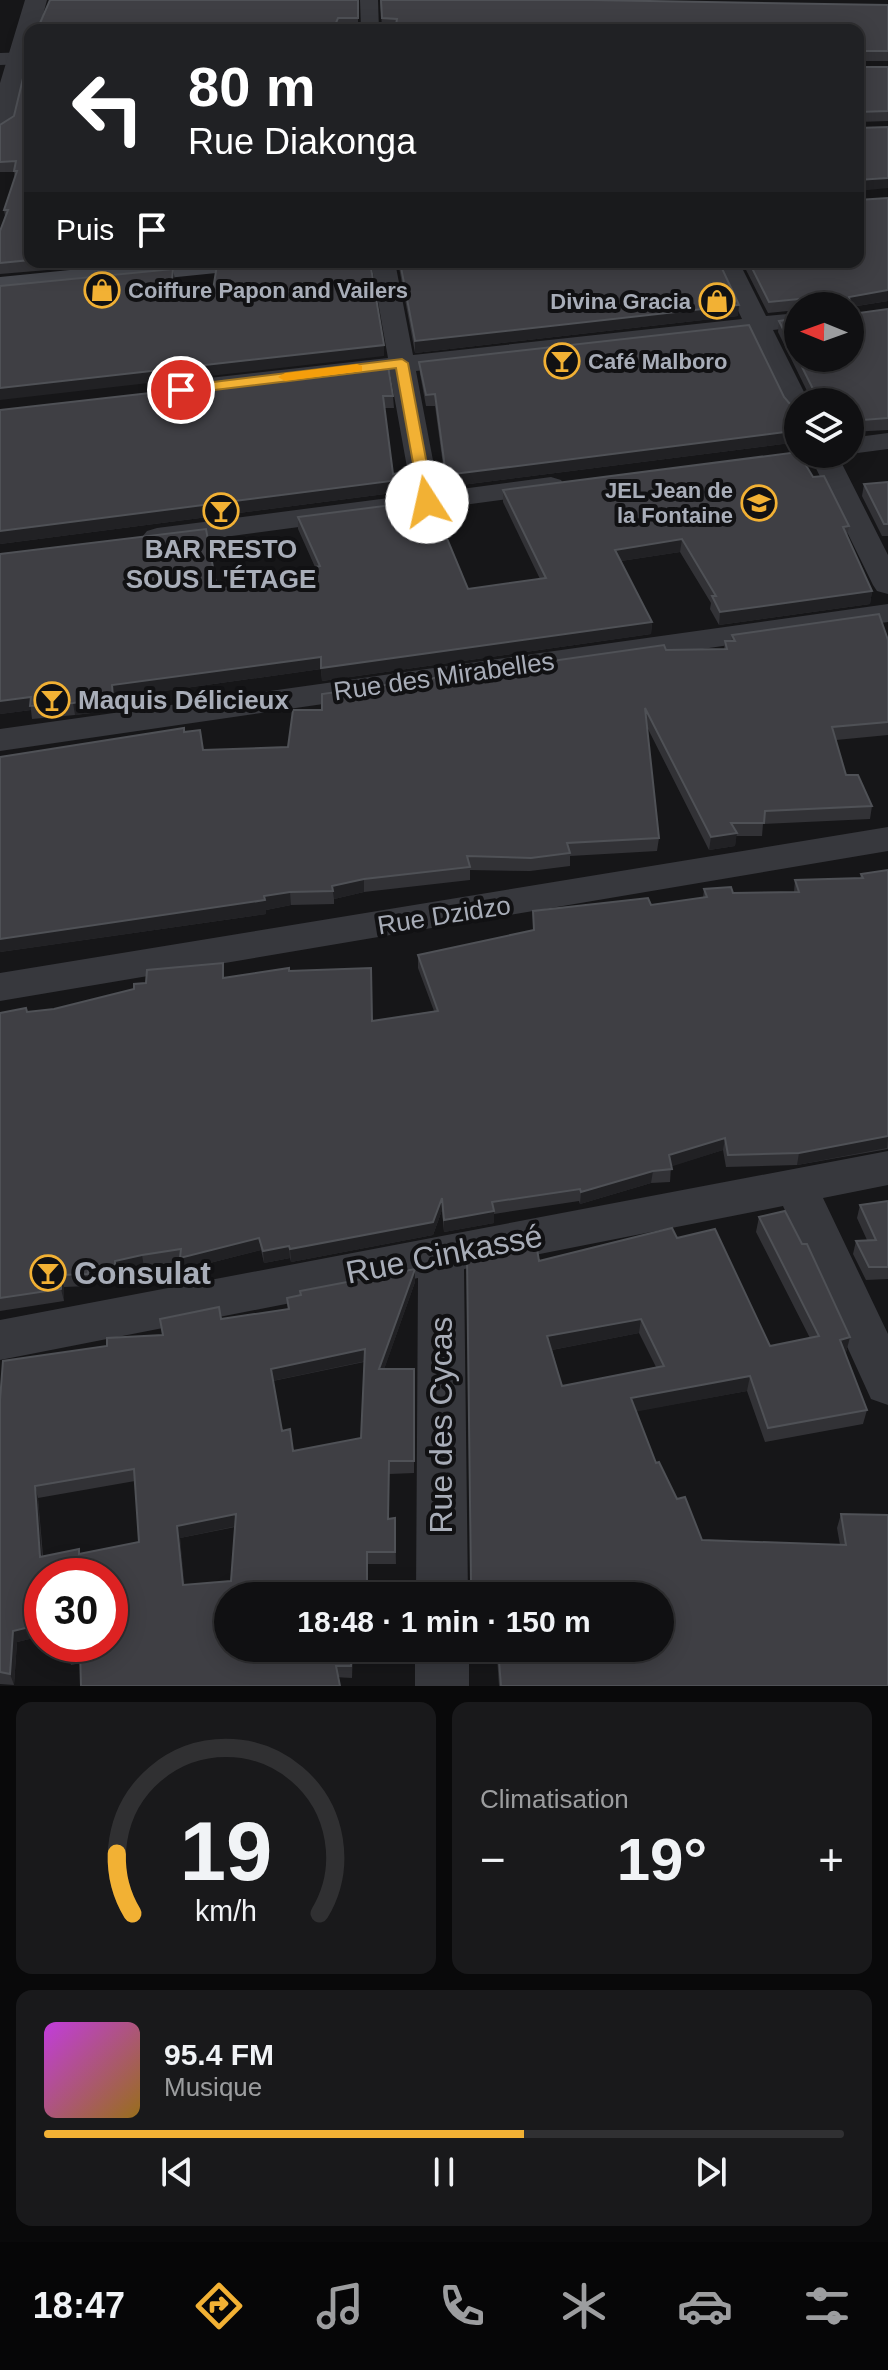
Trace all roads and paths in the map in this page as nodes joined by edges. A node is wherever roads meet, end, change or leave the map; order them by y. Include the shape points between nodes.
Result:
1 (36, 0) edge
2 (369, 0) edge
3 (28, 24) edge
4 (370, 24) edge
5 (24, 35) edge
6 (16, 58) edge
7 (0, 125) edge
8 (173, 268) edge
9 (384, 268) edge
10 (730, 268) edge
11 (0, 286) edge
12 (784, 322) edge
13 (755, 325) junction
14 (402, 363) junction
15 (788, 388) edge
16 (165, 392) edge
17 (888, 441) edge
18 (864, 444) edge
19 (830, 468) edge
20 (582, 482) edge
21 (427, 502) junction
22 (127, 540) edge
23 (888, 585) edge
24 (888, 613) edge
25 (0, 740) edge
26 (888, 839) edge
27 (0, 987) edge
28 (888, 1168) edge
29 (796, 1186) junction
30 (441, 1255) junction
31 (0, 1340) edge
32 (888, 1384) edge
33 (442, 1582) edge
34 (442, 1662) edge
35 (442, 1686) edge

1 - 3 street
2 - 4 street
5 - 6 street
6 - 7 street
8 - 11 main road
9 - 14 street
10 - 13 street
12 - 13 street
13 - 14 street
13 - 15 street
14 - 16 street
14 - 21 street
17 - 18 street
19 - 23 street
20 - 21 street
21 - 22 street
24 - 25 street, Rue des Mirabelles
26 - 27 street, Rue Dzidzo
28 - 29 street, Rue Cinkassé
29 - 30 street, Rue Cinkassé
29 - 32 street
30 - 31 street, Rue Cinkassé
30 - 33 street, Rue des Cycas
34 - 35 street

